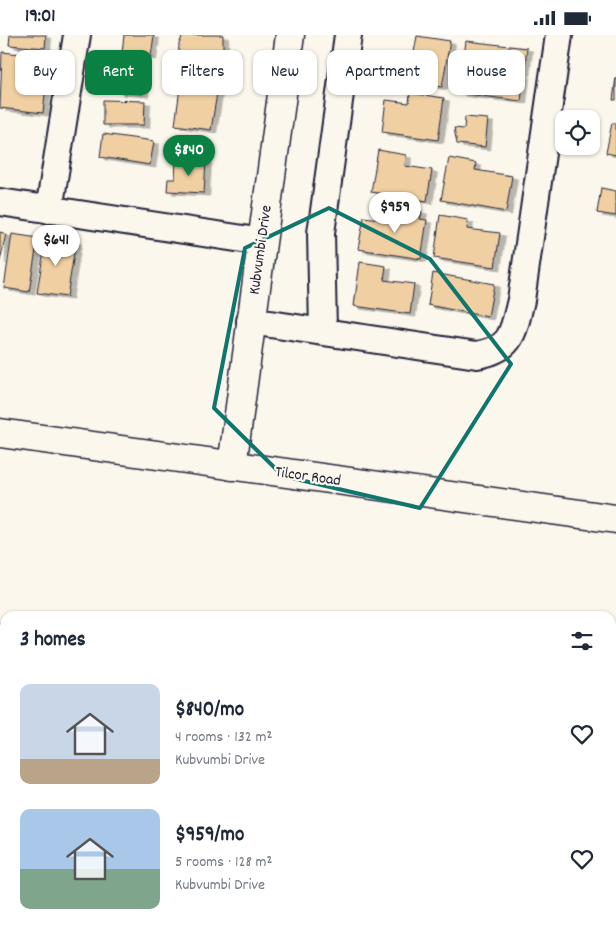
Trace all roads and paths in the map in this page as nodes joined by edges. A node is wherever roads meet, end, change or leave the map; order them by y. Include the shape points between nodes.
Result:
1 (77, 35) edge
2 (290, 35) edge
3 (348, 35) edge
4 (559, 35) edge
5 (0, 202) edge
6 (49, 210) junction
7 (262, 242) junction
8 (250, 321) junction
9 (323, 331) junction
10 (0, 433) edge
11 (232, 466) junction
12 (616, 519) edge

1 - 6 street
2 - 7 street, Kubvumbi Drive
3 - 9 street via 321,233
4 - 9 street via 521,300 511,338 494,352 477,355
5 - 6 street
6 - 7 street
7 - 8 street, Kubvumbi Drive
8 - 9 street
8 - 11 street, Kubvumbi Drive
10 - 11 street, Tilcor Road
11 - 12 street, Tilcor Road

